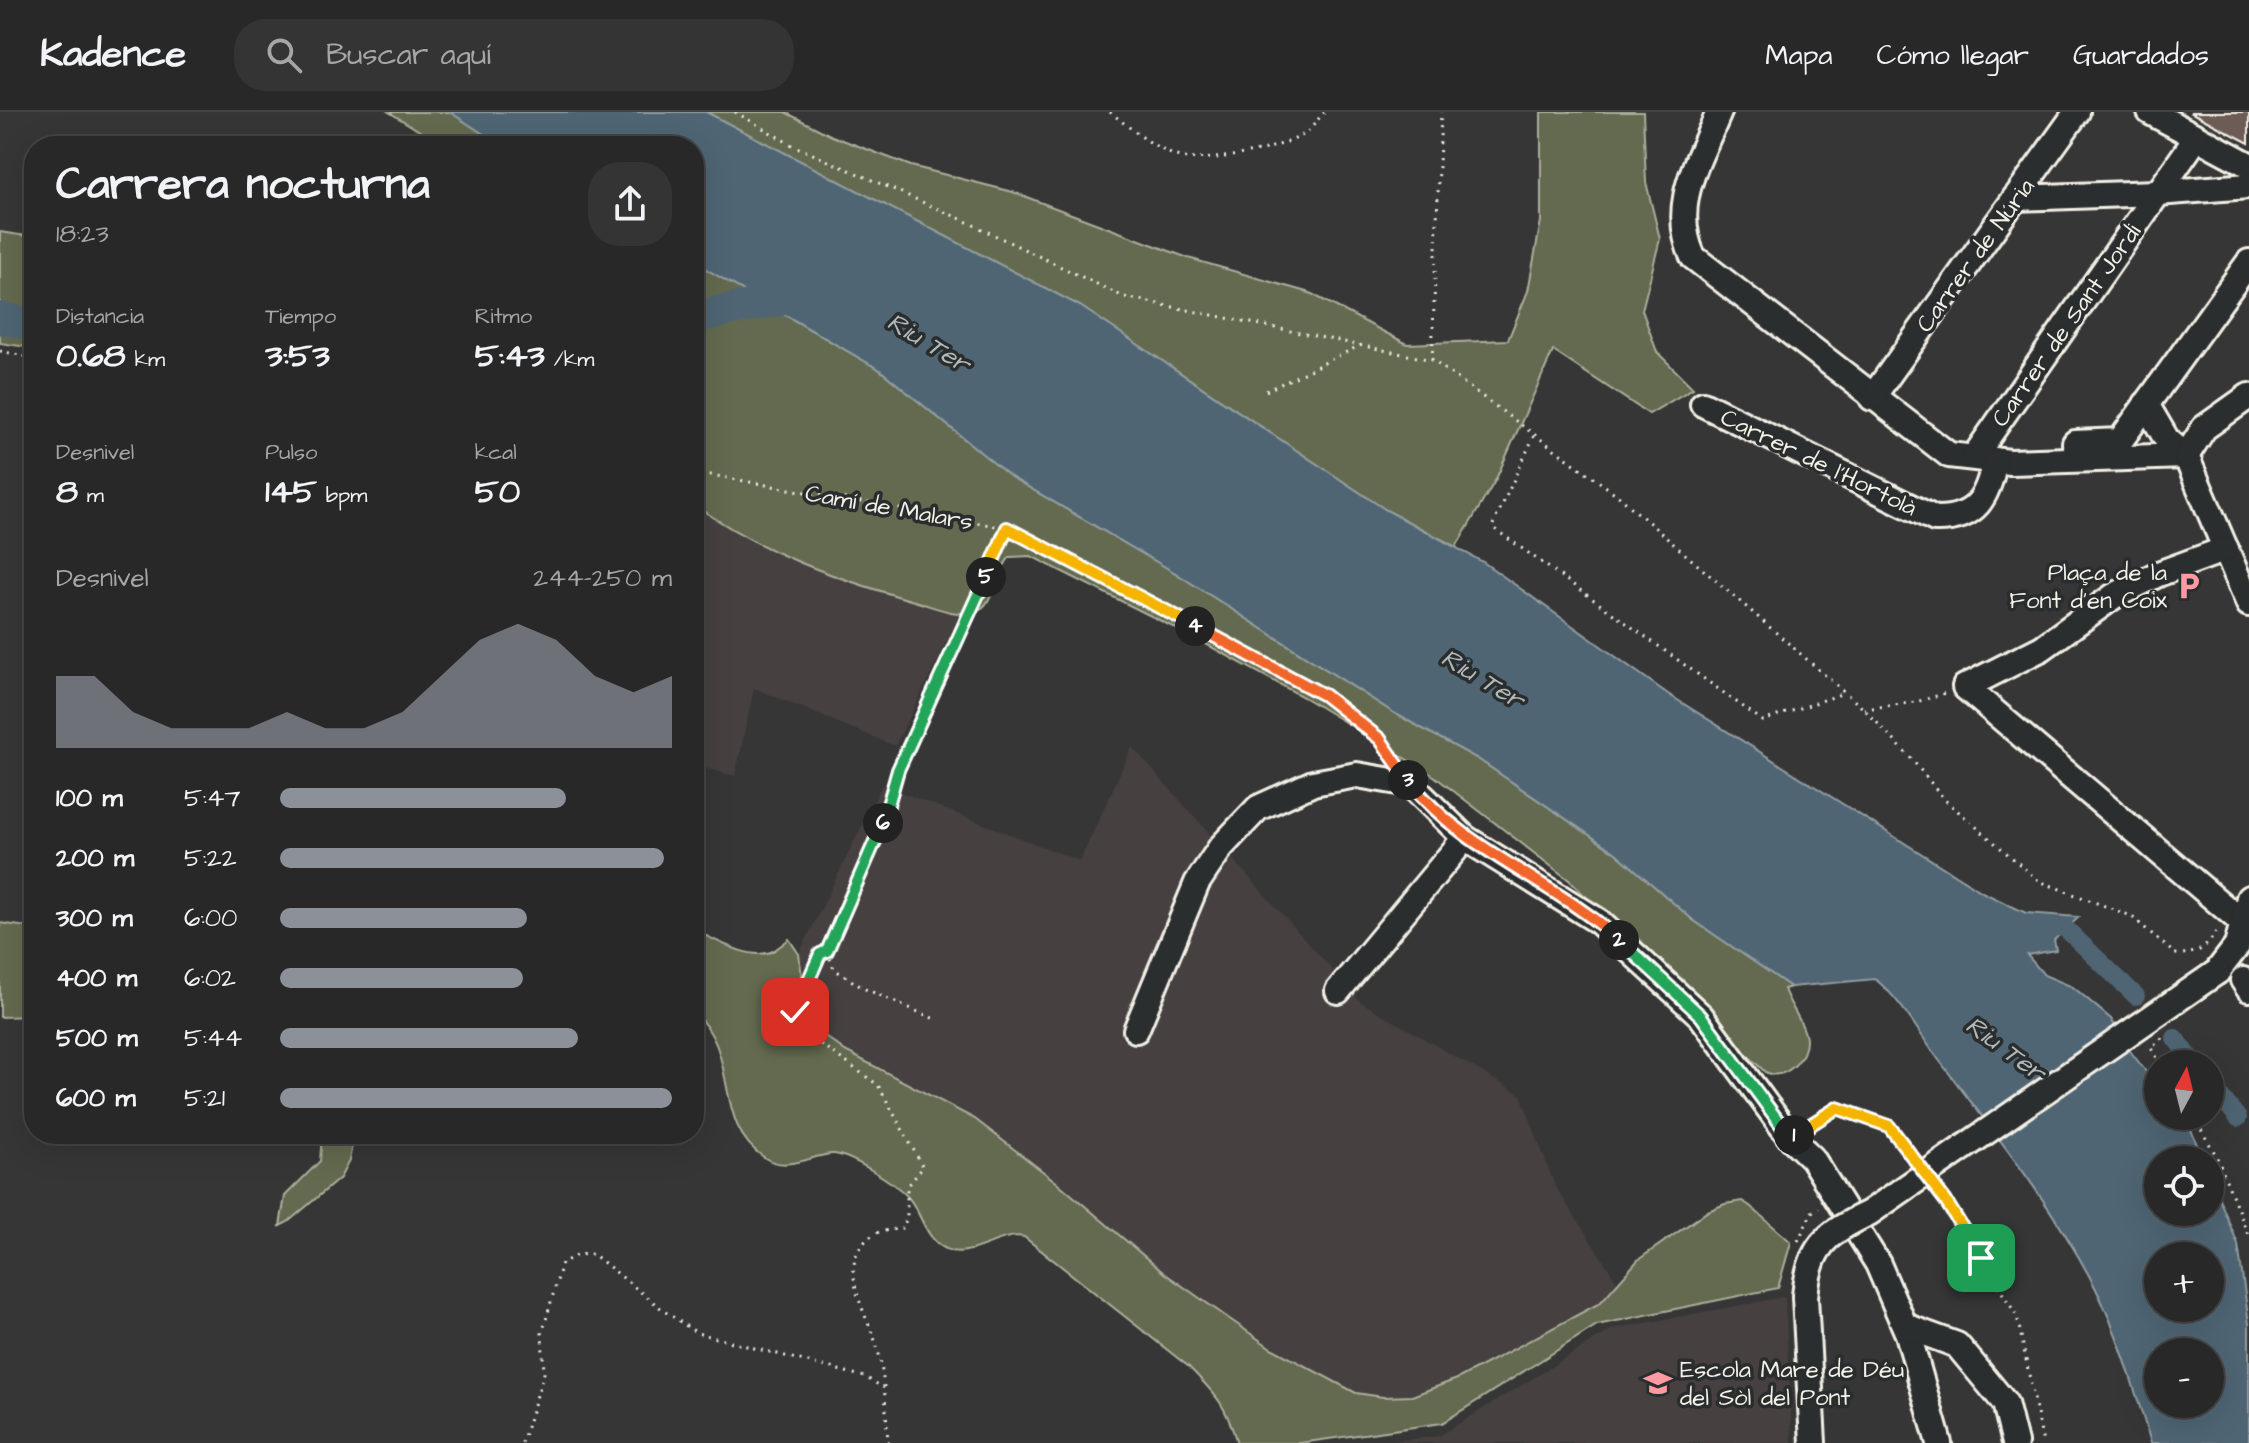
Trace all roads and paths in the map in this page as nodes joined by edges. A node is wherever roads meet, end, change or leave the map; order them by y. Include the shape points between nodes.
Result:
1 (735, 112) edge
2 (1110, 112) edge
3 (1324, 112) edge
4 (1441, 112) edge
5 (1719, 112) edge
6 (2077, 112) edge
7 (2150, 112) edge
8 (2197, 137) junction
9 (2249, 165) edge
10 (2249, 186) edge
11 (2157, 193) junction
12 (2015, 198) junction
13 (2249, 262) edge
14 (1361, 345) junction
15 (0, 351) edge
16 (24, 356) edge
17 (1432, 360) junction
18 (1266, 391) dead end
19 (2249, 396) edge
20 (1872, 398) junction
21 (1703, 404) dead end
22 (2146, 404) junction
23 (1534, 436) junction
24 (1993, 455) junction
25 (2186, 456) junction
26 (704, 474) edge
27 (1007, 528) junction
28 (2226, 549) junction
29 (2249, 604) edge
30 (1965, 687) junction
31 (1845, 693) junction
32 (1864, 709) junction
33 (1410, 784) junction
34 (1465, 838) junction
35 (2249, 898) edge
36 (2246, 923) edge
37 (2206, 947) dead end
38 (827, 951) junction
39 (1338, 991) dead end
40 (937, 1020) dead end
41 (1136, 1030) dead end
42 (2168, 1032) dead end
43 (2152, 1050) edge
44 (2201, 1130) edge
45 (1790, 1137) junction
46 (1917, 1163) dead end
47 (1935, 1187) dead end
48 (1812, 1212) dead end
49 (2249, 1237) edge
50 (1793, 1251) dead end
51 (1905, 1326) junction
52 (885, 1388) junction
53 (522, 1443) edge
54 (888, 1443) edge
55 (1813, 1443) edge
56 (1939, 1443) edge
57 (2015, 1443) edge
58 (2043, 1443) edge

1 - 14 path via 792,145 1124,297
2 - 3 path via 1174,156 1203,160 1231,157 1304,134
4 - 17 path
5 - 20 street via 1683,206 1682,222 1693,257
6 - 12 street, Carrer de Núria
7 - 8 street
8 - 9 street
8 - 11 street, Carrer de Sant Jordi
10 - 11 street
11 - 12 street
11 - 24 street, Carrer de Sant Jordi
12 - 20 street, Carrer de Núria
13 - 22 street
14 - 17 path
14 - 18 path
15 - 16 path
17 - 23 path
19 - 25 street via 2204,428
20 - 24 street via 1949,455
21 - 24 street, Carrer de l'Hortolà via 1935,519 1953,520 1972,510 1989,489
22 - 24 street via 2120,441
22 - 25 street via 2167,440
23 - 31 path via 1616,494
23 - 31 path via 1492,527 1763,721
24 - 25 street via 2010,462
25 - 28 street
26 - 27 path, Camí de Malars
27 - 33 path, Camí de Malars via 1324,695 1380,739
27 - 38 path via 898,770 883,822
28 - 29 street
28 - 30 street via 2114,596 2042,648
30 - 32 path via 1916,702
30 - 36 street
31 - 32 path
32 - 37 path via 1945,800 2039,881 2131,916 2175,954 2196,954
33 - 34 street
33 - 41 street via 1357,775 1313,783 1258,808 1221,847 1197,883
34 - 39 street
34 - 45 street via 1598,921 1678,994 1701,1016
35 - 36 street
36 - 55 street, bridge via 2217,972 1869,1213 1828,1235 1807,1273 1805,1297
38 - 40 path via 834,969 863,988
38 - 52 path via 820,954 795,1012 795,1026 878,1085 923,1167 907,1187 903,1228 875,1233 863,1244 853,1271
42 - 43 path
44 - 49 path
45 - 46 path via 1837,1108 1889,1126
45 - 51 street via 1812,1158 1878,1264
47 - 58 path via 2017,1316
48 - 50 path
51 - 56 street
51 - 57 street via 1957,1345 2005,1403
52 - 53 path via 865,1377 697,1333 593,1254 577,1255 562,1263 542,1334 544,1373
52 - 54 path

